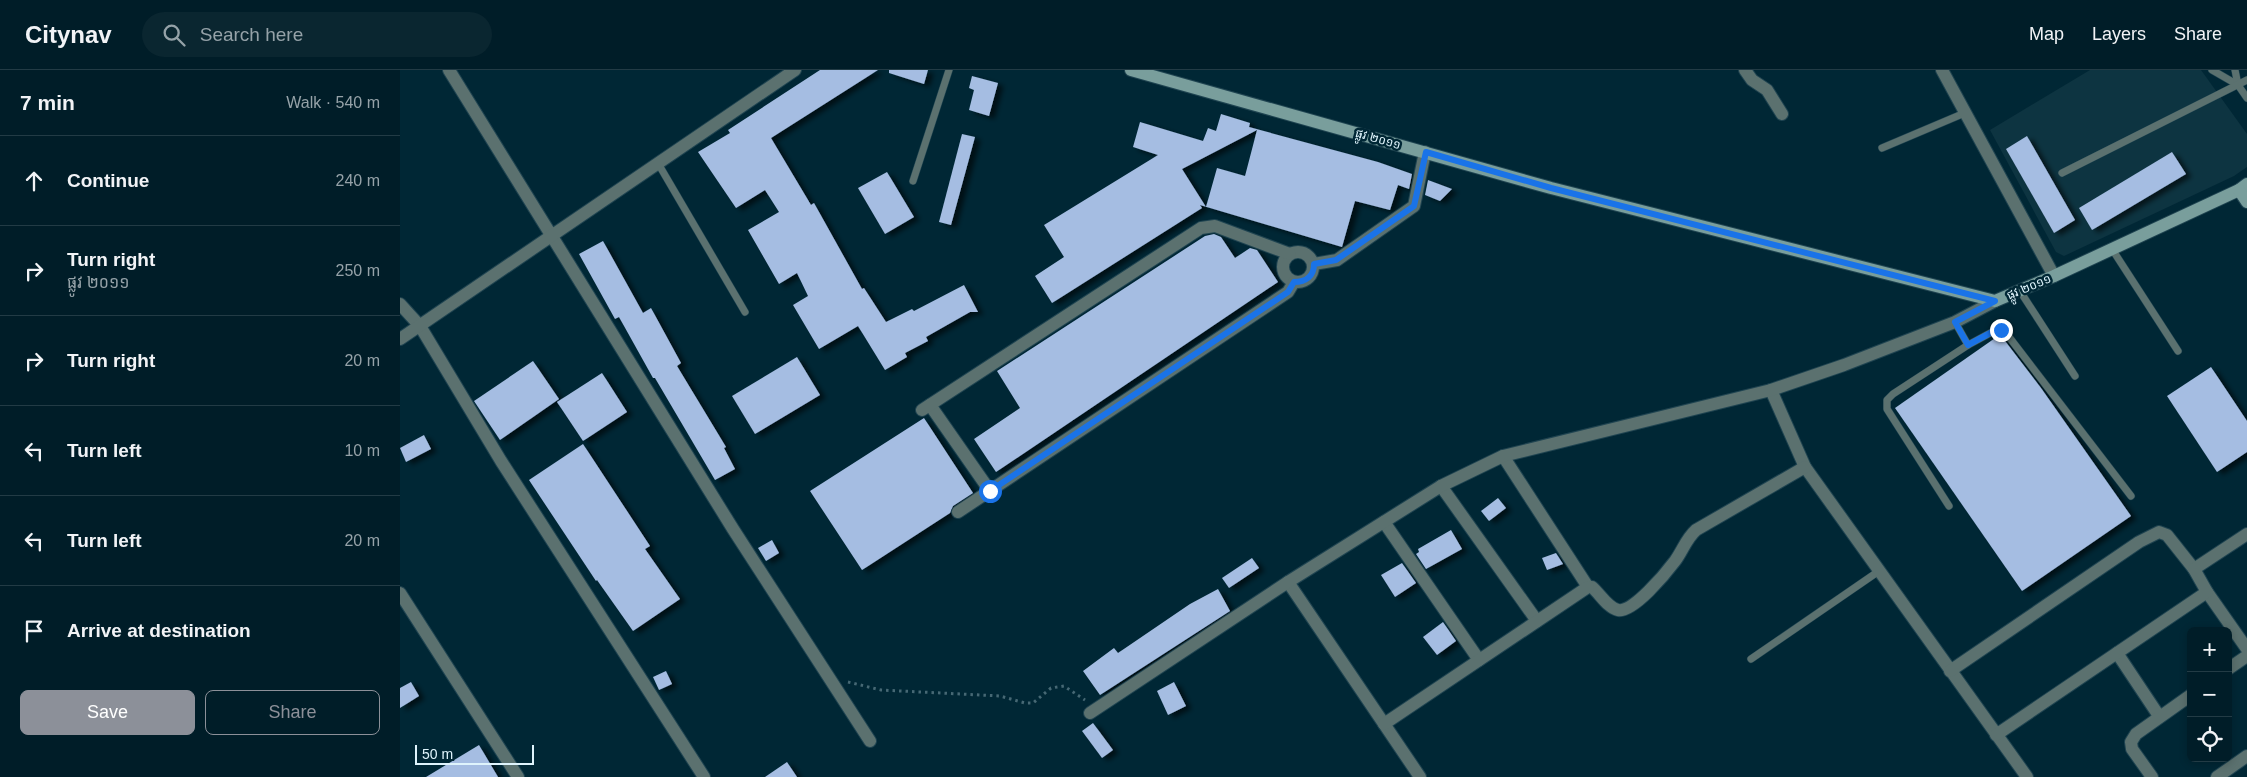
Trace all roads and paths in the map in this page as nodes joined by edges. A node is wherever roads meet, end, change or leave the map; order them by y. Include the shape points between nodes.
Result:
1 (449, 70) edge
2 (795, 70) edge
3 (949, 70) edge
4 (1132, 70) edge
5 (1745, 70) edge
6 (1942, 70) edge
7 (2212, 70) edge
8 (2235, 70) edge
9 (2247, 80) edge
10 (2238, 85) junction
11 (2247, 98) edge
12 (1967, 112) junction
13 (1782, 114) dead end
14 (1882, 148) dead end
15 (1426, 152) junction
16 (659, 165) junction
17 (2062, 173) dead end
18 (913, 182) dead end
19 (2243, 187) edge
20 (2247, 202) edge
21 (552, 236) junction
22 (2112, 249) junction
23 (1290, 254) junction
24 (1314, 264) junction
25 (2054, 276) junction
26 (1294, 282) junction
27 (2020, 291) junction
28 (1995, 301) junction
29 (400, 304) edge
30 (745, 312) dead end
31 (1955, 322) junction
32 (420, 326) junction
33 (400, 339) edge
34 (1968, 345) junction
35 (2178, 351) dead end
36 (2075, 376) dead end
37 (1771, 390) junction
38 (1503, 456) junction
39 (1805, 467) junction
40 (1442, 486) junction
41 (990, 491) junction
42 (2131, 496) dead end
43 (1949, 506) dead end
44 (958, 512) dead end
45 (1384, 522) junction
46 (2247, 534) edge
47 (2194, 569) junction
48 (1879, 571) junction
49 (1288, 582) junction
50 (1588, 587) junction
51 (2208, 592) junction
52 (400, 594) edge
53 (1536, 622) junction
54 (2247, 649) edge
55 (2117, 653) junction
56 (2247, 656) edge
57 (1750, 659) dead end
58 (1479, 660) junction
59 (2232, 666) edge
60 (1950, 671) junction
61 (828, 678) junction
62 (2187, 697) edge
63 (1092, 711) joint
64 (2159, 716) junction
65 (1384, 724) junction
66 (1996, 735) junction
67 (870, 741) dead end
68 (2247, 756) edge
69 (518, 777) edge
70 (704, 777) edge
71 (1420, 777) edge
72 (2027, 777) edge
73 (2152, 777) edge
74 (2217, 777) edge

1 - 21 street
2 - 16 street
3 - 18 lane
4 - 15 main road, ផ្លូវ ២០១១
5 - 13 street via 1752,80 1767,90
6 - 12 street
7 - 10 lane
8 - 10 lane
9 - 10 lane
10 - 11 lane
10 - 17 lane
12 - 14 lane
12 - 25 street
15 - 24 street via 1414,206 1336,260
15 - 28 main road, ផ្លូវ ២០១១ via 1551,188
16 - 21 street
16 - 30 lane
19 - 20 main road
19 - 22 main road, ផ្លូវ ២០១១
21 - 32 street
21 - 61 street
22 - 25 main road, ផ្លូវ ២០១១
22 - 35 lane
23 - 24 street via 1305,253
23 - 26 street via 1283,266 1286,276
23 - 41 street via 1215,226 1201,228 926,407
24 - 26 street via 1309,278
25 - 27 main road, ផ្លូវ ២០១១
26 - 41 street via 1288,292
27 - 28 main road, ផ្លូវ ២០១១
27 - 36 lane
28 - 31 street
29 - 32 street
31 - 34 lane
31 - 37 street
32 - 33 street
32 - 70 street via 501,462
34 - 42 lane via 1994,331 2006,333
34 - 43 lane via 1886,400 1887,409
37 - 38 street
37 - 39 street
38 - 40 street
38 - 50 street
39 - 48 street
39 - 50 street via 1696,530 1664,575 1627,609 1616,610
40 - 45 street
40 - 53 street
41 - 44 street
45 - 49 street
45 - 58 street
46 - 47 street
47 - 51 street
47 - 60 street via 2167,535 2159,532 2139,542
48 - 57 lane
48 - 60 street
49 - 63 street
49 - 65 street
50 - 53 street
51 - 54 street
51 - 55 street
52 - 69 street
53 - 58 street
55 - 64 street
55 - 66 street
56 - 59 street
58 - 65 street
60 - 66 street
61 - 63 path via 881,690 971,693 1025,703 1033,703 1051,688 1064,686 1079,695
61 - 67 street
62 - 64 street
64 - 73 street via 2131,742 2132,749
65 - 71 street
66 - 72 street
68 - 74 street

